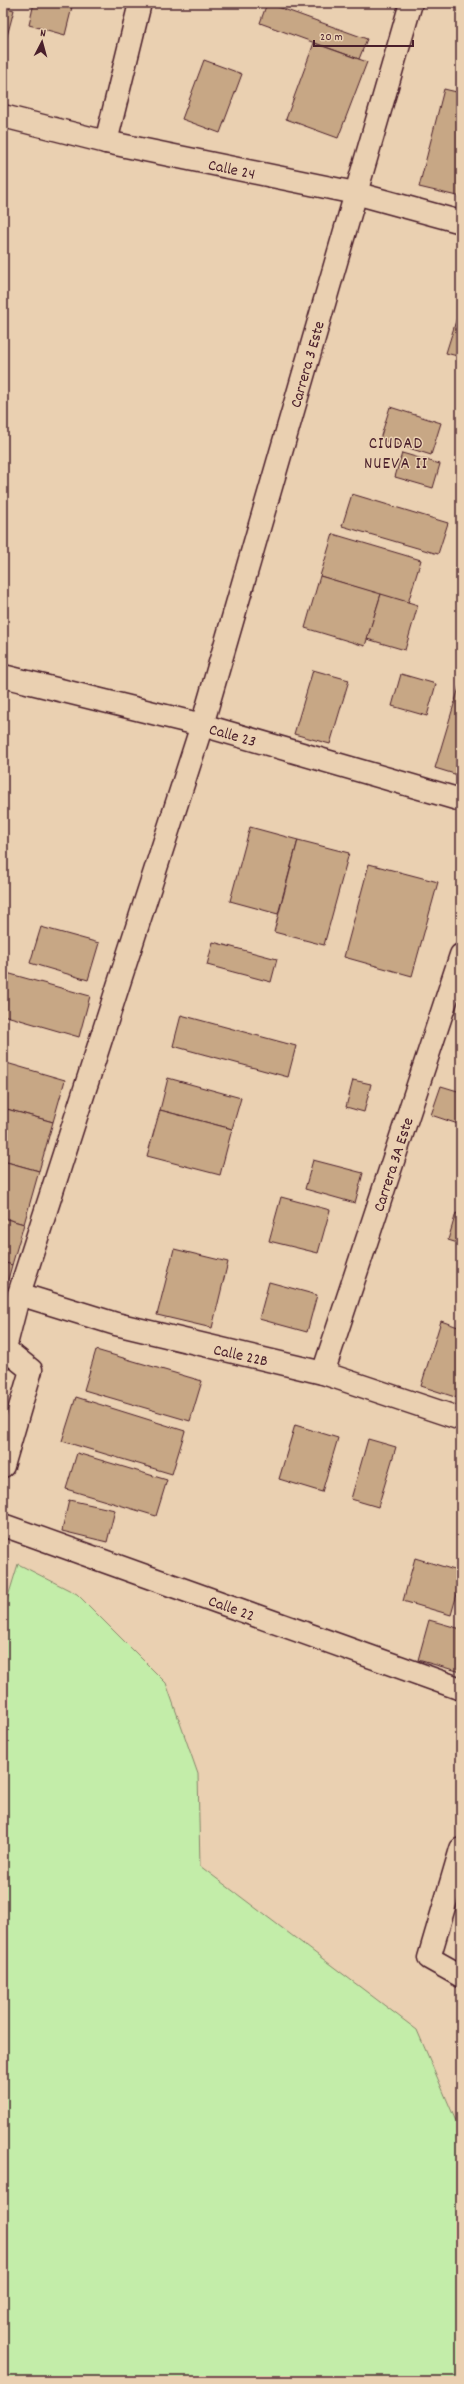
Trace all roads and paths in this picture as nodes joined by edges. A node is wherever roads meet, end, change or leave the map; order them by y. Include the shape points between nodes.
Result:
1 (140, 3) edge
2 (411, 3) edge
3 (3, 116) edge
4 (106, 142) junction
5 (355, 193) junction
6 (461, 222) edge
7 (3, 676) edge
8 (202, 725) junction
9 (461, 800) edge
10 (461, 955) edge
11 (19, 1294) junction
12 (4, 1353) edge
13 (322, 1373) junction
14 (461, 1419) edge
15 (3, 1466) edge
16 (3, 1525) edge
17 (461, 1689) edge
18 (461, 1850) edge
19 (461, 1976) edge

1 - 4 street
2 - 5 street, Carrera 3 Este
3 - 4 street, Calle 24
4 - 5 street, Calle 24
5 - 6 street, Calle 24
5 - 8 street, Carrera 3 Este
7 - 8 street, Calle 23
8 - 9 street, Calle 23
8 - 11 street, Carrera 3 Este
10 - 13 street, Carrera 3A Este
11 - 12 street, Carrera 3 Este
11 - 13 street, Calle 22B via 124,1326
12 - 15 street via 31,1370
13 - 14 street, Calle 22B
16 - 17 street, Calle 22
18 - 19 street via 429,1958

